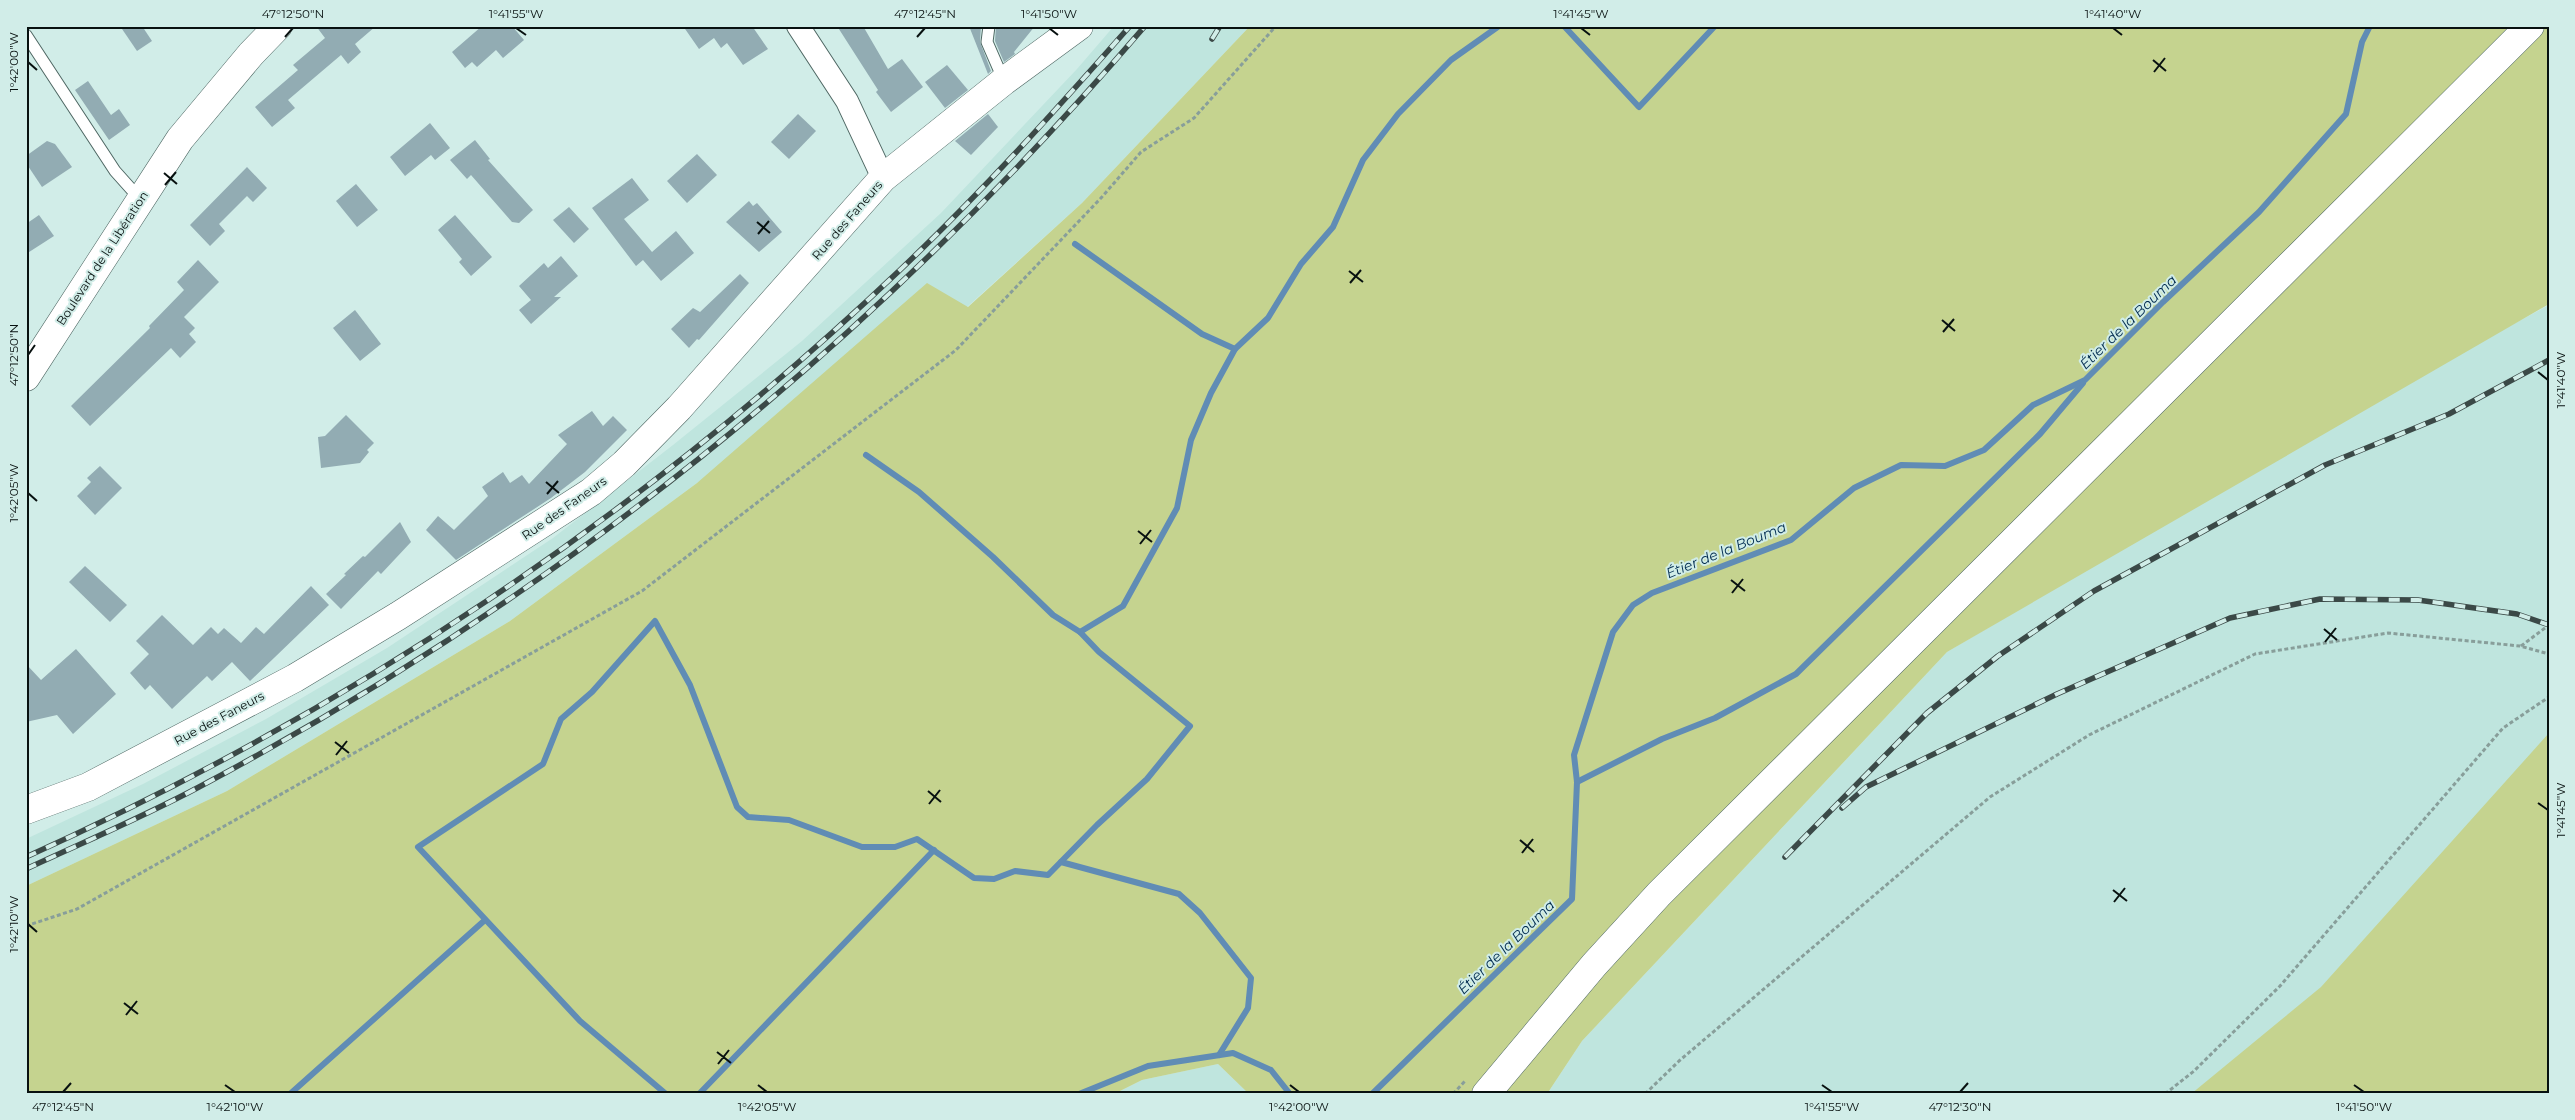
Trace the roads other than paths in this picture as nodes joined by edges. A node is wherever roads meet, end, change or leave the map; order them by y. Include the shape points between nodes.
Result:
1 (278, 26) edge
2 (798, 26) edge
3 (989, 26) edge
4 (1080, 26) edge
5 (2530, 26) edge
6 (26, 35) edge
7 (1004, 81) junction
8 (883, 178) junction
9 (140, 200) junction
10 (26, 377) edge
11 (26, 810) edge
12 (1486, 1094) edge

1 - 9 street, Boulevard de la Libération via 250,54 180,139
2 - 8 street via 847,101
3 - 7 lane via 987,42
4 - 7 street, Rue des Faneurs
5 - 12 street via 1659,894 1588,972
6 - 9 lane via 115,171
7 - 8 street, Rue des Faneurs
8 - 11 street, Rue des Faneurs via 679,408 624,464 591,492 295,678 88,787
9 - 10 street, Boulevard de la Libération

